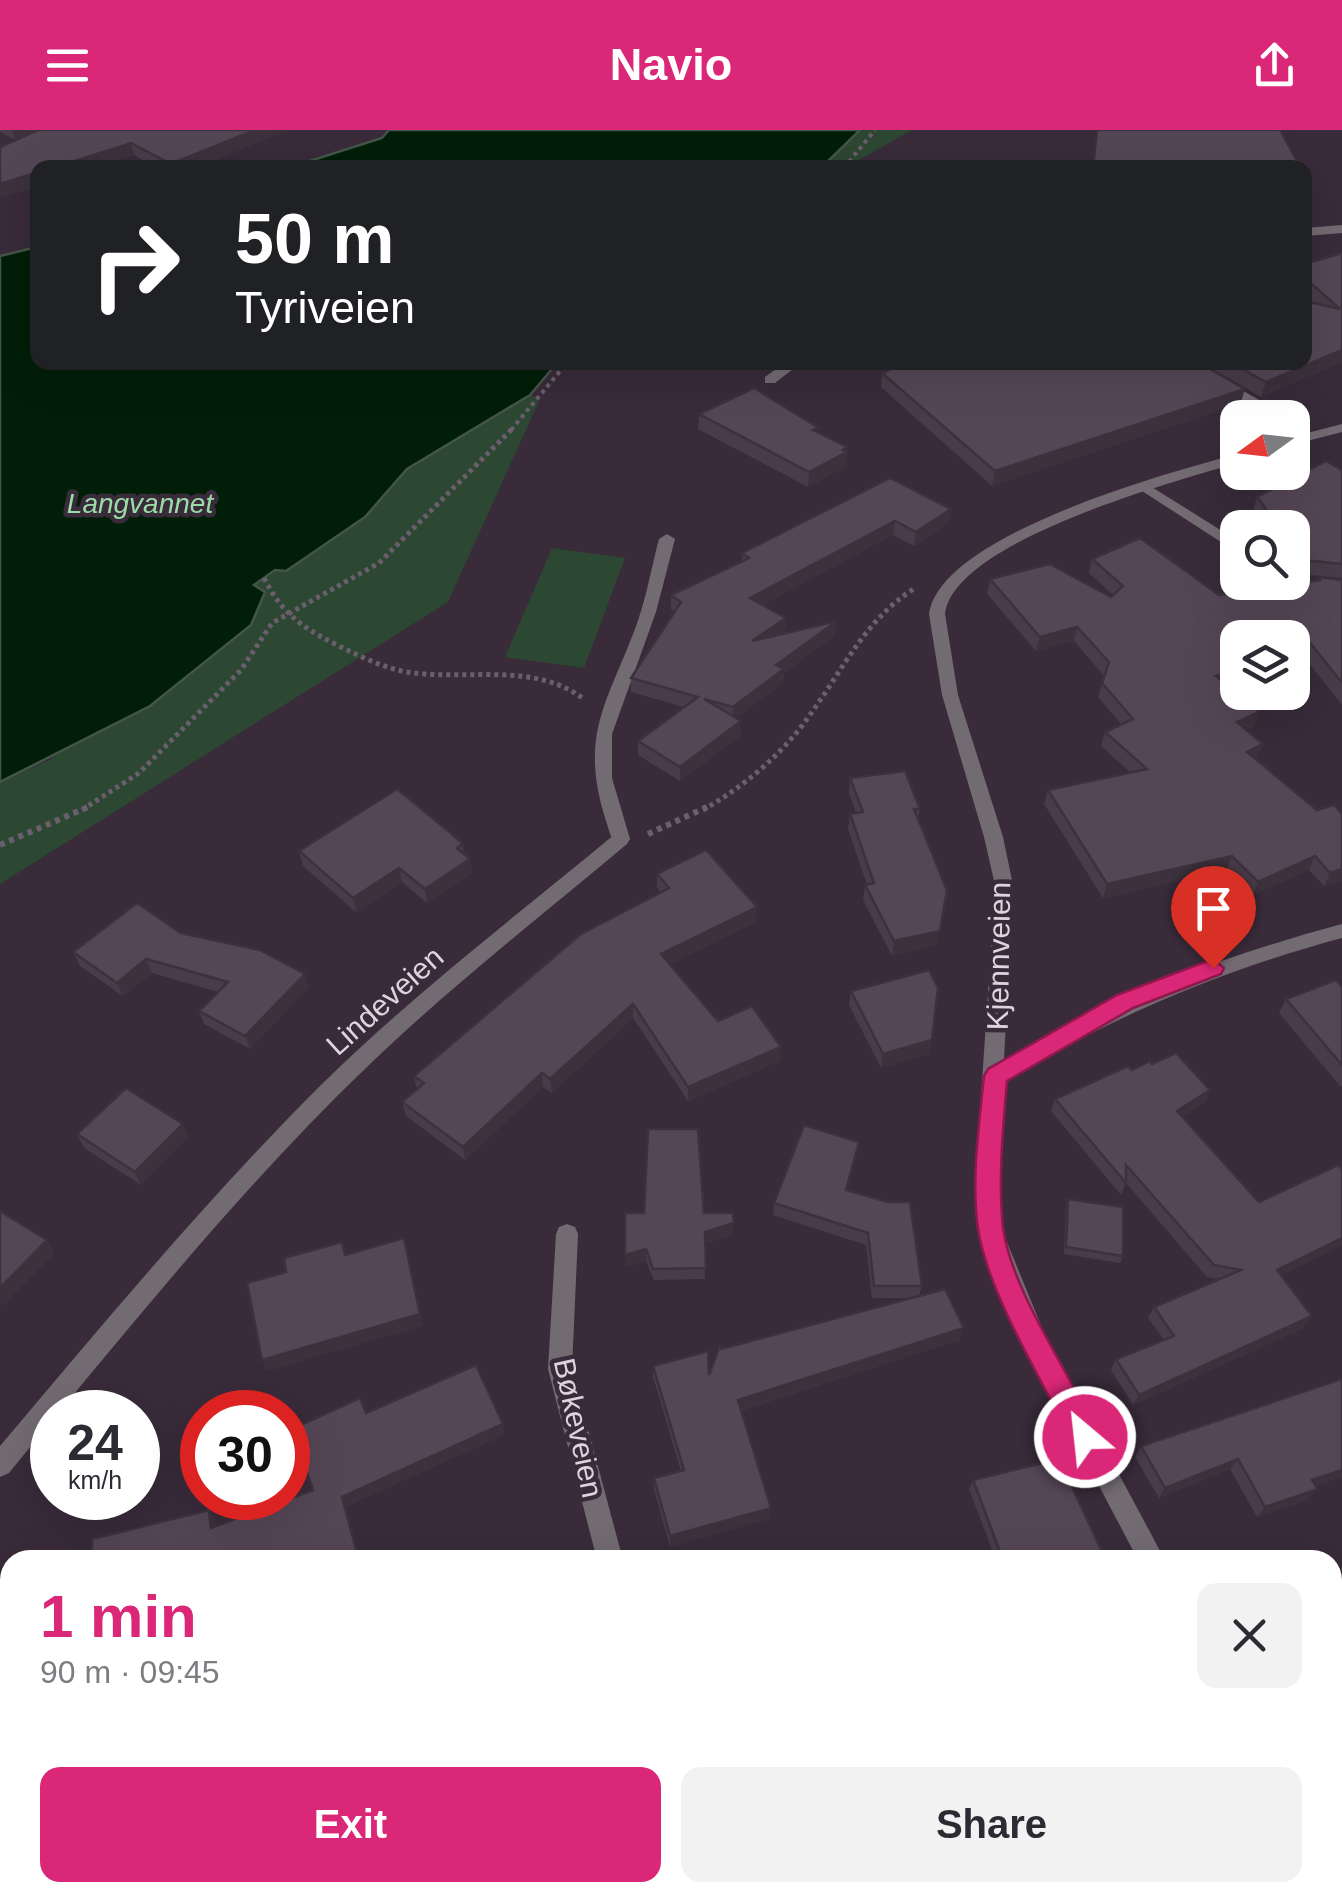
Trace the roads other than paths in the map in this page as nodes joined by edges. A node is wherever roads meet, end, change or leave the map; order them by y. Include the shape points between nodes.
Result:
1 (1342, 229) edge
2 (1312, 231) edge
3 (784, 370) edge
4 (1196, 370) edge
5 (770, 380) dead end
6 (1251, 400) edge
7 (1342, 428) edge
8 (1310, 431) edge
9 (1315, 434) junction
10 (1310, 436) edge
11 (1220, 464) edge
12 (1147, 488) junction
13 (1220, 536) edge
14 (667, 540) dead end
15 (1342, 931) edge
16 (996, 1076) junction
17 (567, 1234) dead end
18 (0, 1464) edge
19 (607, 1550) edge
20 (1147, 1550) edge

1 - 2 street
3 - 5 street
4 - 6 street
7 - 9 street
8 - 9 street
9 - 10 street
11 - 12 street
12 - 13 street
12 - 16 street, Kjennveien via 1033,528 983,554 954,576 937,608 950,697 1004,885
14 - 18 street, Lindeveien via 641,634 602,722 601,783 621,839 328,1092 200,1227
15 - 16 street via 1125,1002
16 - 20 street, Kjennveien via 988,1200 998,1257
17 - 19 street, Bøkeveien via 560,1369

